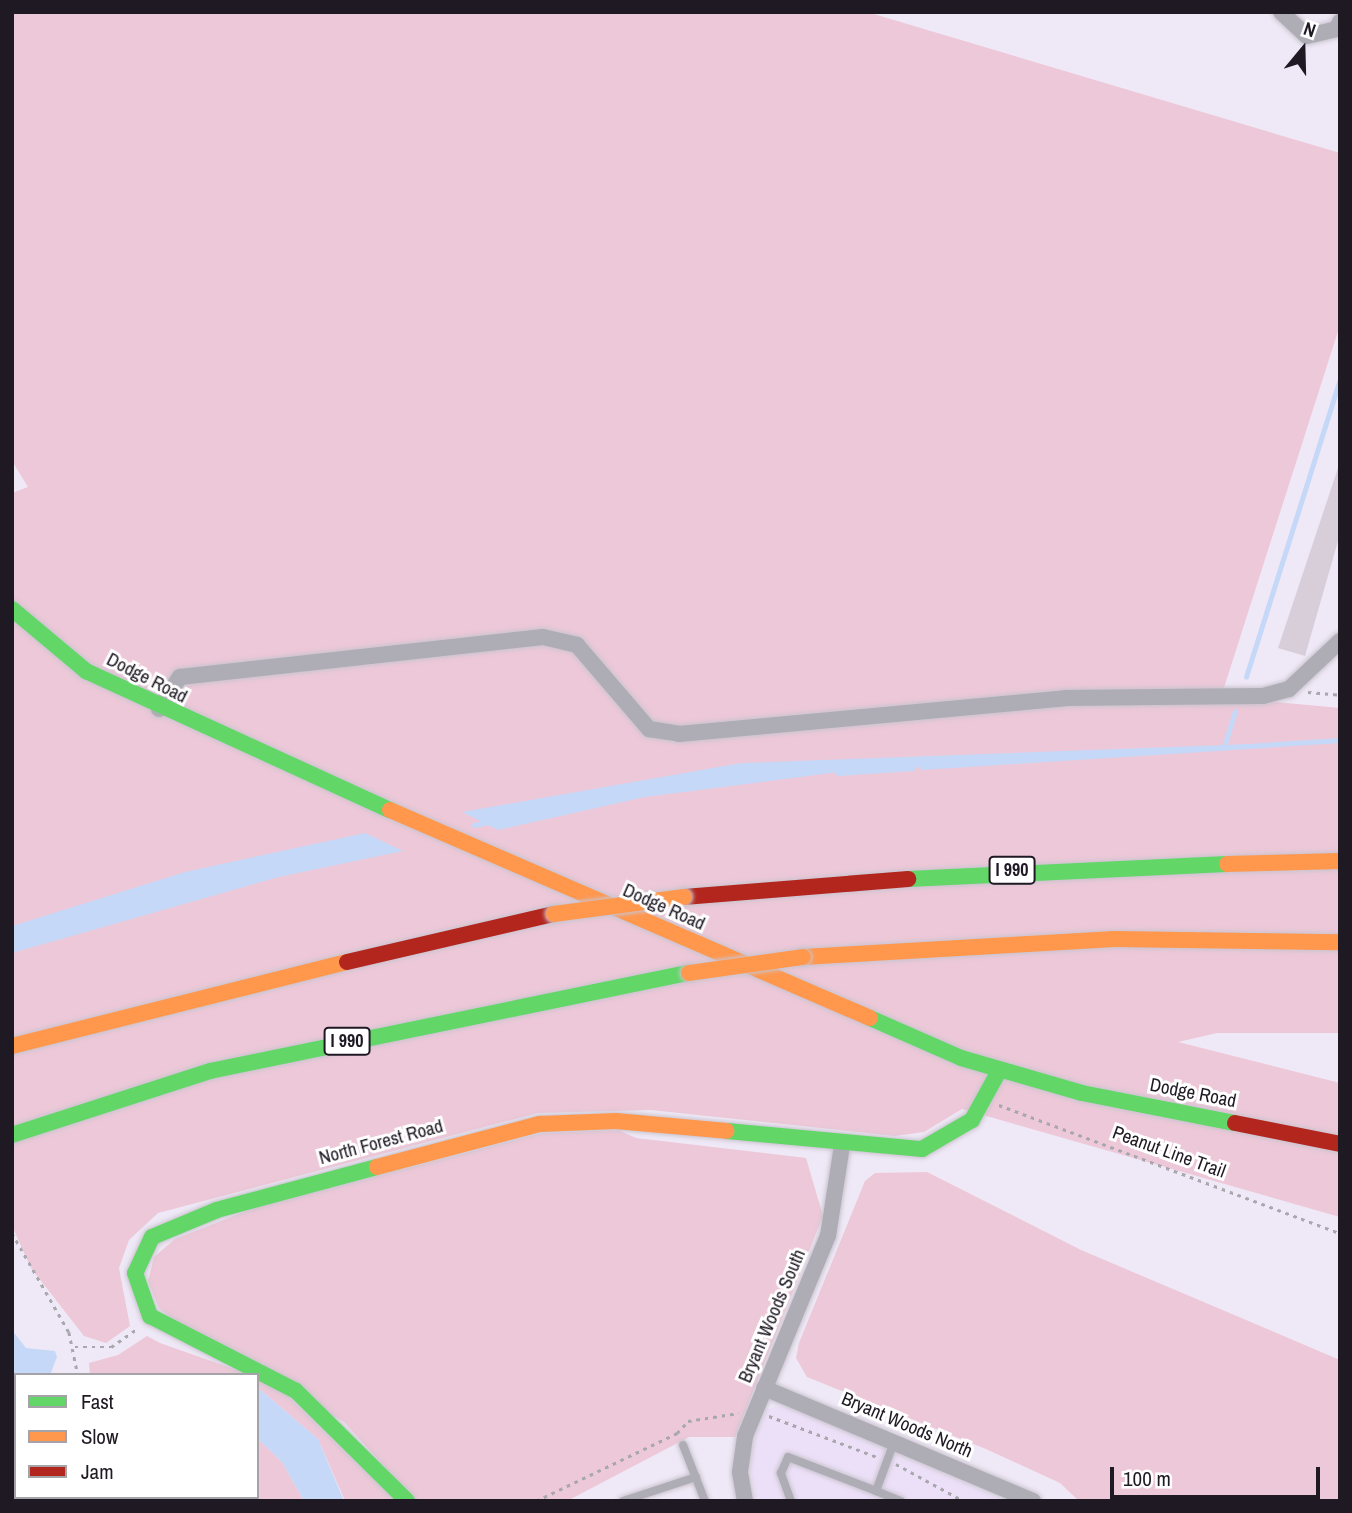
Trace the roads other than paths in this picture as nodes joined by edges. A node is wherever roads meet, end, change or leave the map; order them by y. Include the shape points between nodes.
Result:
1 (1281, 12) edge
2 (1340, 22) edge
3 (12, 609) edge
4 (1340, 641) edge
5 (159, 709) junction
6 (1340, 861) edge
7 (1340, 942) edge
8 (1239, 943) junction
9 (1340, 961) edge
10 (12, 1046) edge
11 (999, 1071) junction
12 (12, 1135) edge
13 (1340, 1144) edge
14 (842, 1146) junction
15 (764, 1388) junction
16 (894, 1442) junction
17 (683, 1445) dead end
18 (696, 1477) junction
19 (876, 1491) junction
20 (407, 1501) edge
21 (623, 1501) edge
22 (705, 1501) edge
23 (745, 1501) edge
24 (791, 1501) edge
25 (901, 1501) edge
26 (1034, 1501) edge

1 - 2 street via 1307,36 1337,29
3 - 5 main road, Dodge Road via 86,670
4 - 5 street via 1289,689 1263,696 1066,698 663,734 640,720 577,645 543,637 180,677
5 - 11 main road, Dodge Road
6 - 10 main road, I 990, bridge via 1045,868 684,897 554,914 164,1004
7 - 8 main road, I 990
8 - 9 main road
8 - 12 main road, I 990, bridge via 1114,939 803,957 689,973 210,1071
11 - 13 main road, Dodge Road
11 - 14 main road, North Forest Road via 987,1101 961,1130 931,1146
14 - 15 street, Bryant Woods South via 832,1223
14 - 20 main road, North Forest Road via 616,1121 540,1124 270,1194 152,1237 140,1254 135,1279 150,1317 296,1391
15 - 16 street, Bryant Woods North
15 - 23 street, Bryant Woods South via 743,1448
16 - 19 lane
16 - 26 street, Bryant Woods North
17 - 18 lane
18 - 21 lane
18 - 22 lane
19 - 24 lane via 794,1455 781,1473
19 - 25 lane

